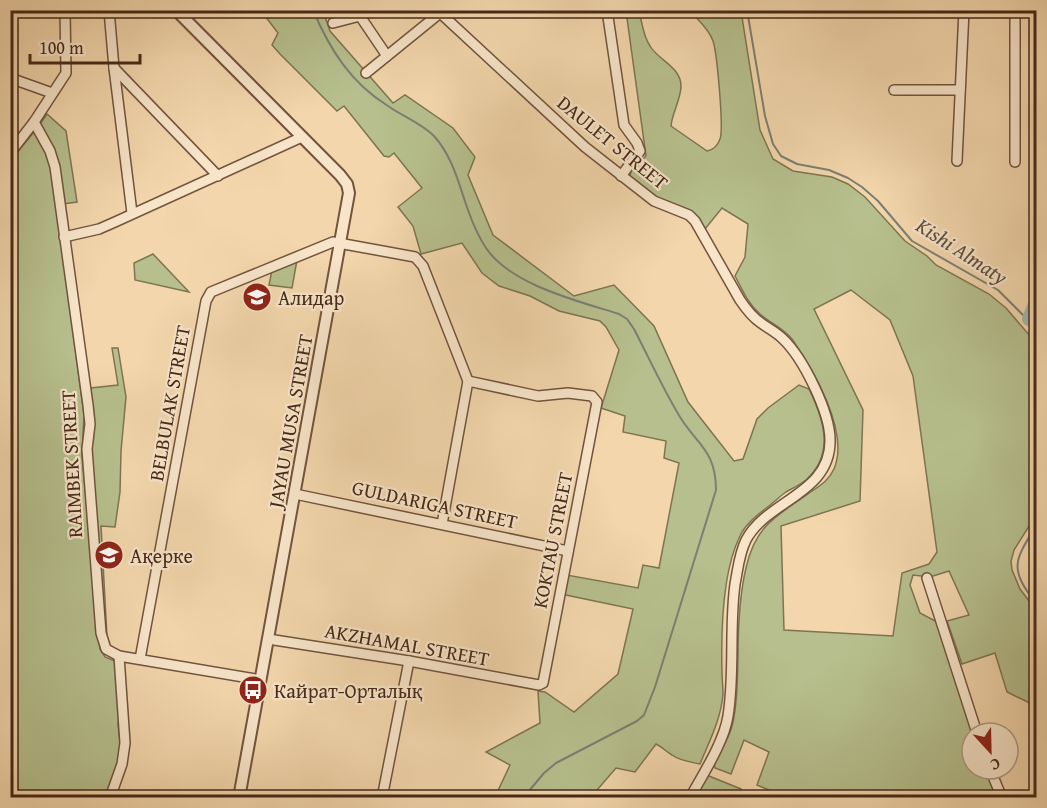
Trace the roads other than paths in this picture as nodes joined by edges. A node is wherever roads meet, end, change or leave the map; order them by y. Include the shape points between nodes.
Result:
1 (65, 10) edge
2 (109, 10) edge
3 (176, 10) edge
4 (607, 10) edge
5 (964, 10) edge
6 (1015, 10) edge
7 (438, 12) edge
8 (333, 22) dead end
9 (387, 56) junction
10 (114, 68) junction
11 (366, 73) dead end
12 (10, 78) edge
13 (894, 90) dead end
14 (960, 90) junction
15 (52, 93) junction
16 (34, 122) junction
17 (302, 137) junction
18 (10, 153) edge
19 (957, 161) dead end
20 (1015, 162) dead end
21 (218, 176) junction
22 (621, 176) junction
23 (132, 213) junction
24 (64, 237) junction
25 (341, 243) junction
26 (468, 381) junction
27 (295, 494) junction
28 (442, 524) junction
29 (567, 551) junction
30 (927, 578) dead end
31 (268, 639) junction
32 (119, 656) junction
33 (140, 659) junction
34 (409, 661) junction
35 (261, 680) junction
36 (539, 685) joint
37 (973, 721) edge
38 (995, 781) edge
39 (110, 798) edge
40 (239, 798) edge
41 (382, 798) edge
42 (690, 798) edge
43 (1002, 798) edge

1 - 15 street via 66,73
2 - 10 street
3 - 17 street, JAYAU MUSA STREET
4 - 22 street via 622,117 640,151
5 - 14 street
6 - 20 street
7 - 9 street
7 - 22 street, DAULET STREET
8 - 9 street via 360,16
9 - 11 street
10 - 21 street
10 - 23 street
12 - 15 street
13 - 14 street
14 - 19 street
15 - 16 street
16 - 18 street
16 - 24 street, RAIMBEK STREET via 51,151
17 - 21 street
17 - 25 street, JAYAU MUSA STREET via 349,188
21 - 23 street
22 - 42 street, DAULET STREET via 654,201 695,221 740,300 754,317 790,346 818,394 830,440 829,452 814,482 760,522 742,550 733,600 728,717
23 - 24 street via 99,229
24 - 32 street, RAIMBEK STREET via 90,418 87,449 101,633 106,649
25 - 26 street via 418,258
25 - 27 street, JAYAU MUSA STREET
25 - 33 street, BELBULAK STREET via 331,243 211,292 208,297
26 - 28 street
26 - 29 street, KOKTAU STREET via 532,395 574,393 596,399
27 - 28 street, GULDARIGA STREET
27 - 31 street, JAYAU MUSA STREET
28 - 29 street, GULDARIGA STREET
29 - 36 street, KOKTAU STREET via 543,682
30 - 37 street
31 - 34 street, AKZHAMAL STREET
31 - 35 street, JAYAU MUSA STREET
32 - 33 street
32 - 39 street via 125,748
33 - 35 street
34 - 36 street, AKZHAMAL STREET
34 - 41 street
35 - 40 street, JAYAU MUSA STREET
38 - 43 street

